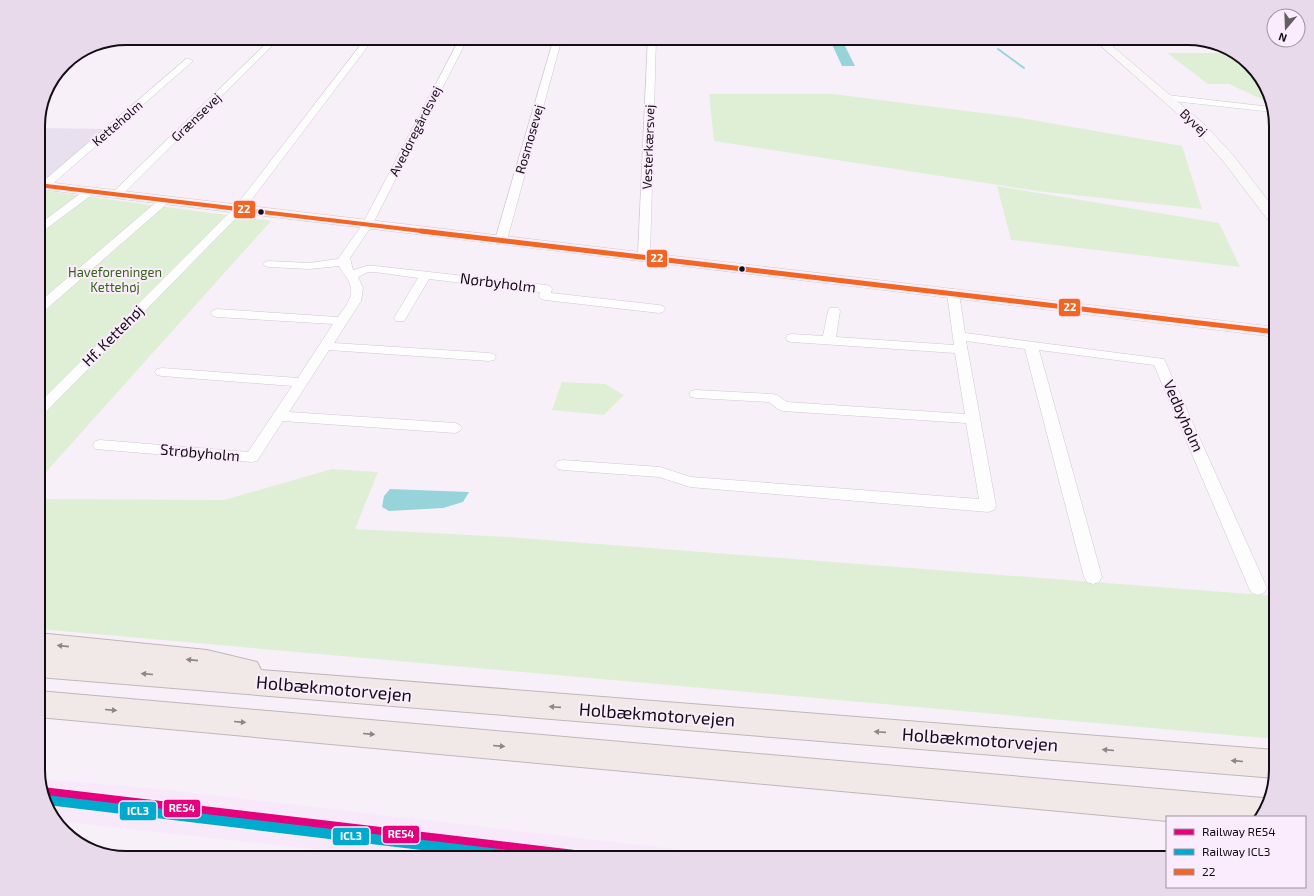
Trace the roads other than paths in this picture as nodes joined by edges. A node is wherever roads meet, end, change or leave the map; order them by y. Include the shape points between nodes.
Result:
1 (269, 45) edge
2 (365, 45) edge
3 (460, 45) edge
4 (556, 45) edge
5 (652, 45) edge
6 (1104, 45) edge
7 (189, 61) dead end
8 (1167, 98) junction
9 (1267, 109) edge
10 (45, 182) edge
11 (45, 186) edge
12 (89, 192) junction
13 (116, 195) junction
14 (164, 201) junction
15 (239, 209) junction
16 (1269, 212) edge
17 (45, 225) edge
18 (367, 225) junction
19 (501, 240) junction
20 (644, 256) junction
21 (344, 262) junction
22 (268, 264) dead end
23 (351, 274) junction
24 (425, 275) junction
25 (953, 293) junction
26 (45, 304) edge
27 (659, 309) dead end
28 (834, 311) dead end
29 (217, 314) dead end
30 (400, 318) dead end
31 (342, 320) junction
32 (1269, 331) edge
33 (792, 338) dead end
34 (829, 340) junction
35 (960, 342) junction
36 (1031, 345) junction
37 (324, 346) junction
38 (490, 358) dead end
39 (162, 372) dead end
40 (300, 382) junction
41 (696, 394) dead end
42 (45, 405) edge
43 (278, 416) junction
44 (973, 419) junction
45 (454, 428) dead end
46 (100, 445) dead end
47 (563, 465) dead end
48 (1093, 577) dead end
49 (1258, 588) dead end
50 (45, 645) edge
51 (45, 666) edge
52 (326, 689) junction
53 (45, 704) edge
54 (72, 706) junction
55 (45, 708) edge
56 (1269, 763) edge
57 (1256, 813) edge

1 - 13 street, Grænsevej
2 - 15 street, Hf. Kettehøj
3 - 18 street, Avedøregårdsvej
4 - 19 street, Rosmosevej
5 - 20 street, Vesterkærsvej
6 - 8 street, Byvej
7 - 10 street, Ketteholm
8 - 9 street
8 - 16 street, Byvej via 1200,127 1228,158
11 - 12 street
12 - 13 street
12 - 17 street
13 - 14 street
14 - 15 street
14 - 26 street
15 - 18 street
15 - 42 street, Hf. Kettehøj
18 - 19 street
18 - 21 street via 347,253
19 - 20 street
20 - 25 street
21 - 22 street via 309,266
21 - 23 street, Strøbyholm
23 - 24 street, Nørbyholm via 375,269
23 - 31 street, Strøbyholm via 359,287 358,294
24 - 27 street, Nørbyholm via 546,289 545,296
24 - 30 street
25 - 32 street
25 - 35 street
28 - 34 street
29 - 31 street
31 - 37 street, Strøbyholm
33 - 34 street, Vedbyholm
34 - 35 street, Vedbyholm
35 - 36 street, Vedbyholm
35 - 44 street
36 - 48 street
36 - 49 street, Vedbyholm via 1159,362
37 - 38 street
37 - 40 street, Strøbyholm
39 - 40 street
40 - 43 street, Strøbyholm
41 - 44 street via 772,398 783,406
43 - 45 street
43 - 46 street, Strøbyholm via 252,457
44 - 47 street via 988,506 690,482 660,472
52 -> 50 highway via 207,662
52 -> 51 highway, Holbækmotorvejen
56 -> 52 highway, Holbækmotorvejen
53 - 54 highway
54 - 55 highway
54 -> 57 highway

